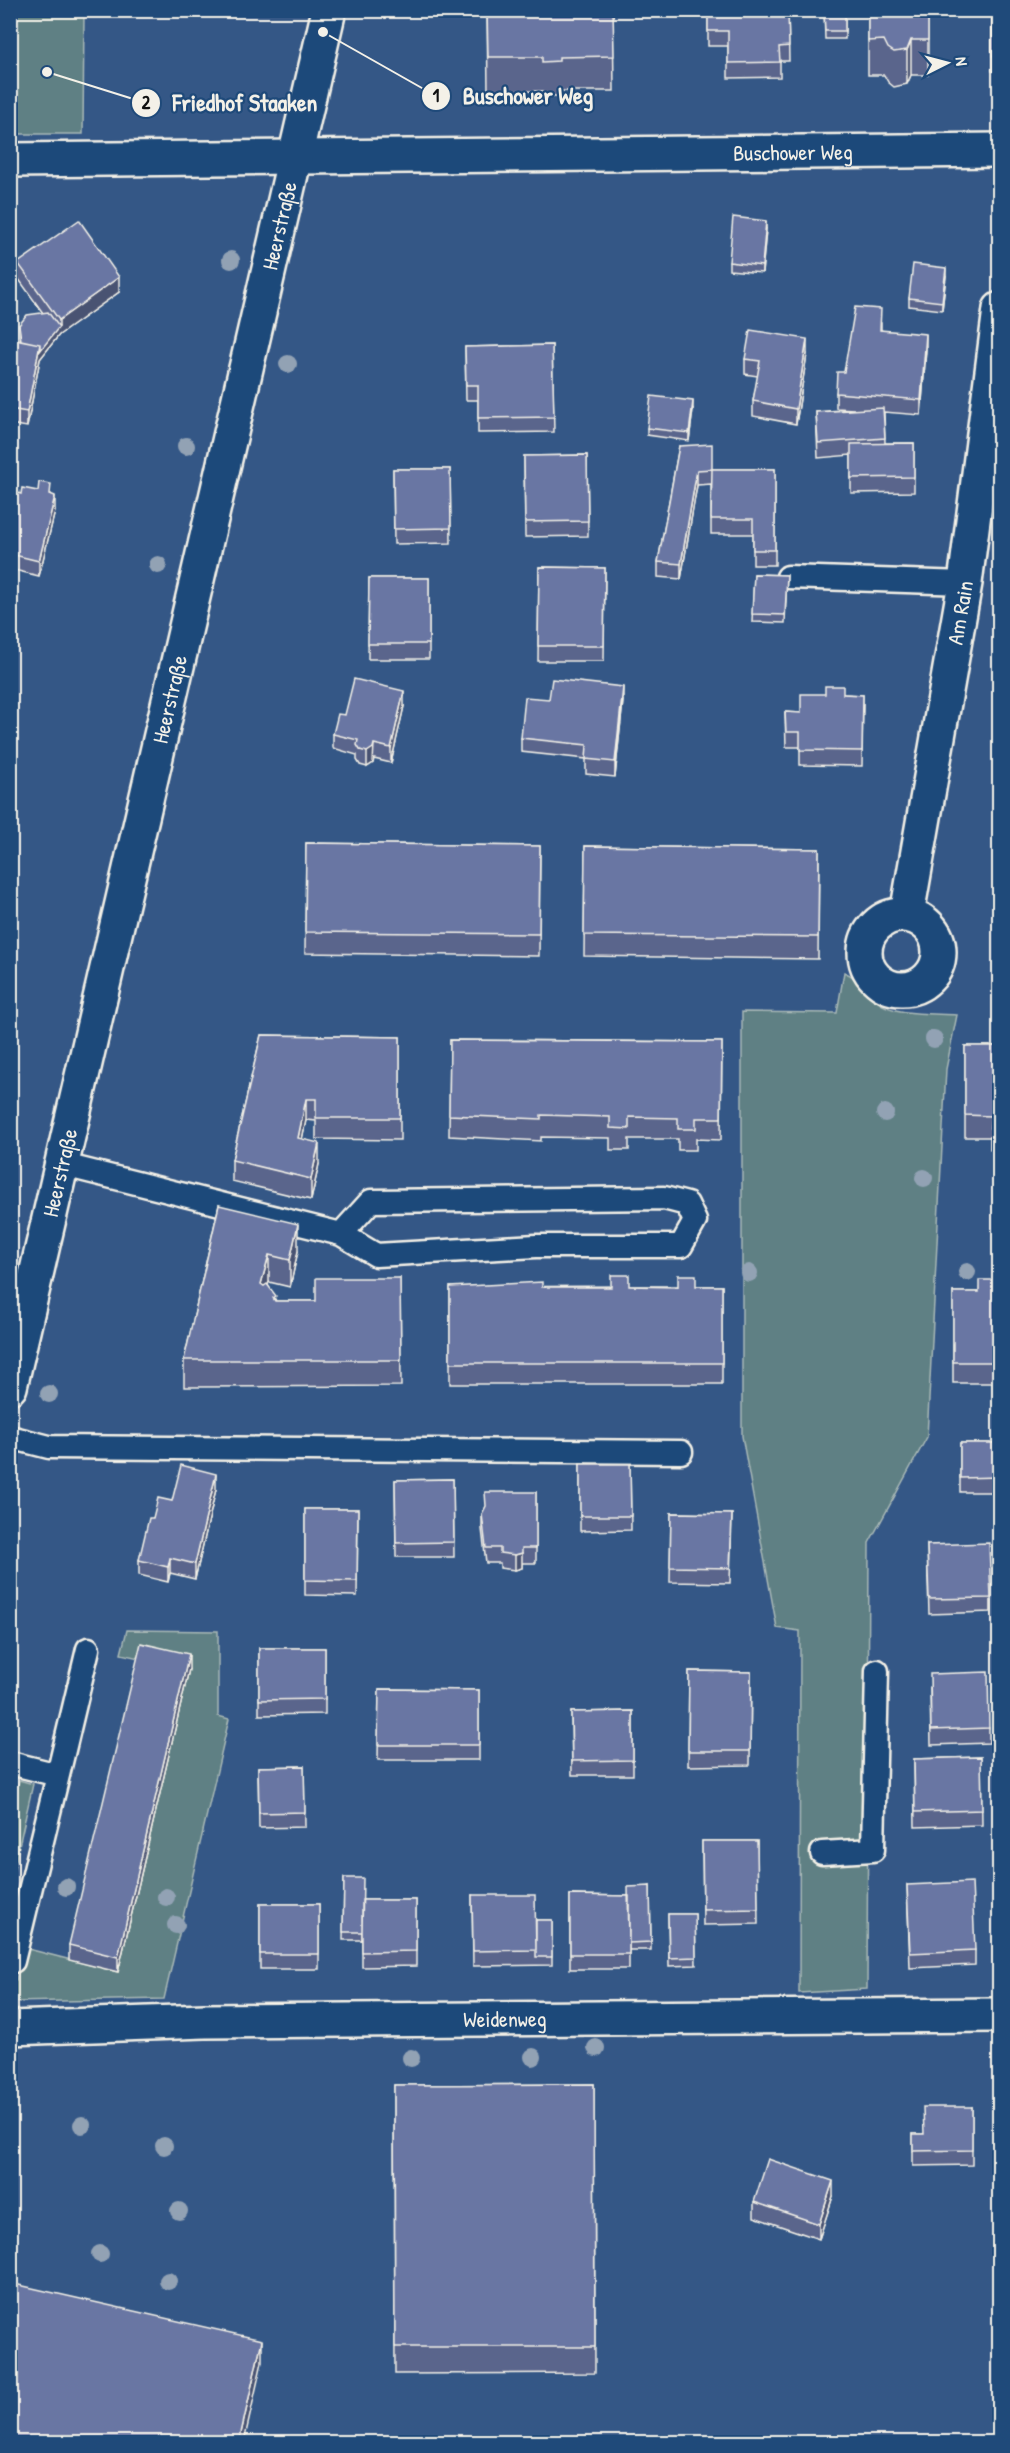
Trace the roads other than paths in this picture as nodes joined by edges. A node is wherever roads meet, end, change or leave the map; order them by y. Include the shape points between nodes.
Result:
1 (329, 10) edge
2 (999, 150) edge
3 (294, 156) junction
4 (10, 160) edge
5 (999, 309) edge
6 (788, 578) edge
7 (965, 582) junction
8 (907, 914) dead end
9 (60, 1164) junction
10 (341, 1234) junction
11 (10, 1386) edge
12 (10, 1437) edge
13 (681, 1452) dead end
14 (88, 1649) dead end
15 (877, 1671) dead end
16 (10, 1762) edge
17 (58, 1775) junction
18 (822, 1853) dead end
19 (13, 1961) dead end
20 (999, 2015) edge
21 (10, 2028) edge

1 - 3 street, Heerstraße
2 - 3 street, Buschower Weg
3 - 4 street, Buschower Weg
3 - 9 street, Heerstraße
5 - 7 street, Am Rain
6 - 7 lane
7 - 8 street, Am Rain
9 - 10 lane
9 - 11 street, Heerstraße
10 - 10 lane via 376,1255 536,1246 681,1246 695,1221 687,1204 664,1198 418,1199 371,1201
12 - 13 lane via 49,1447
14 - 17 lane
15 - 18 lane via 873,1851
16 - 17 lane
17 - 19 lane
20 - 21 street, Weidenweg via 196,2021

